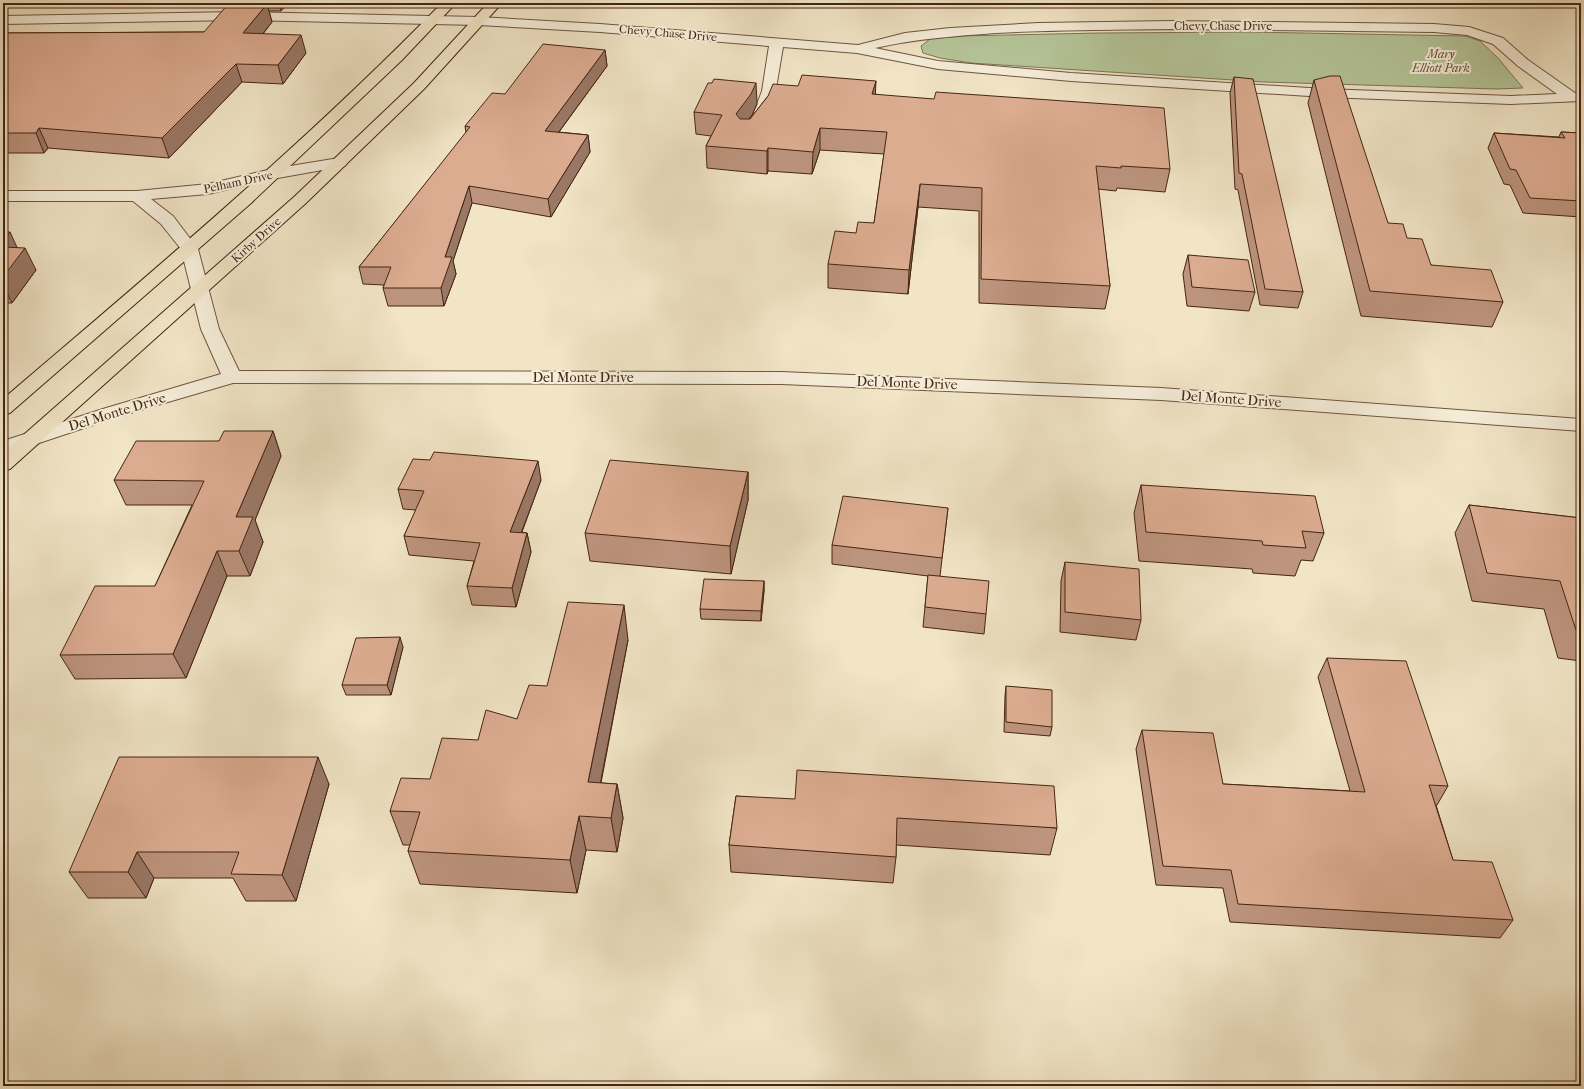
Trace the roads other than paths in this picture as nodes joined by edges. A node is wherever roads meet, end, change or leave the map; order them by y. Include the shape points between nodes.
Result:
1 (268, 3) edge
2 (449, 3) edge
3 (495, 3) edge
4 (260, 16) junction
5 (434, 19) junction
6 (3, 20) edge
7 (479, 20) junction
8 (777, 43) junction
9 (857, 49) junction
10 (1576, 97) edge
11 (750, 130) edge
12 (339, 163) junction
13 (272, 174) junction
14 (3, 196) edge
15 (137, 196) junction
16 (189, 249) junction
17 (201, 290) junction
18 (232, 377) junction
19 (3, 409) edge
20 (1581, 425) edge
21 (30, 440) junction
22 (3, 448) edge
23 (3, 464) edge

1 - 4 street
2 - 5 main road
3 - 7 main road, Kirby Drive
4 - 5 street, Chevy Chase Drive
4 - 6 street, Chevy Chase Drive
5 - 7 street, Chevy Chase Drive
5 - 13 main road
7 - 8 street, Chevy Chase Drive
7 - 12 main road, Kirby Drive via 419,86
8 - 9 street, Chevy Chase Drive
8 - 11 street via 770,92 765,107
9 - 10 street, Chevy Chase Drive via 938,65 1071,77 1325,93 1512,100
9 - 10 street, Chevy Chase Drive via 905,37 1038,27 1172,25 1434,28 1469,31 1498,41 1523,63
12 - 13 street, Pelham Drive
12 - 17 main road, Kirby Drive
13 - 15 street, Pelham Drive via 208,189
13 - 16 main road
14 - 15 street, Pelham Drive
15 - 16 street via 167,220
16 - 17 street
16 - 19 main road
17 - 18 street via 210,329
17 - 21 main road, Kirby Drive
18 - 20 street, Del Monte Drive via 780,378 1161,394
18 - 21 street, Del Monte Drive via 113,412
21 - 22 street, Del Monte Drive
21 - 23 main road, Kirby Drive

